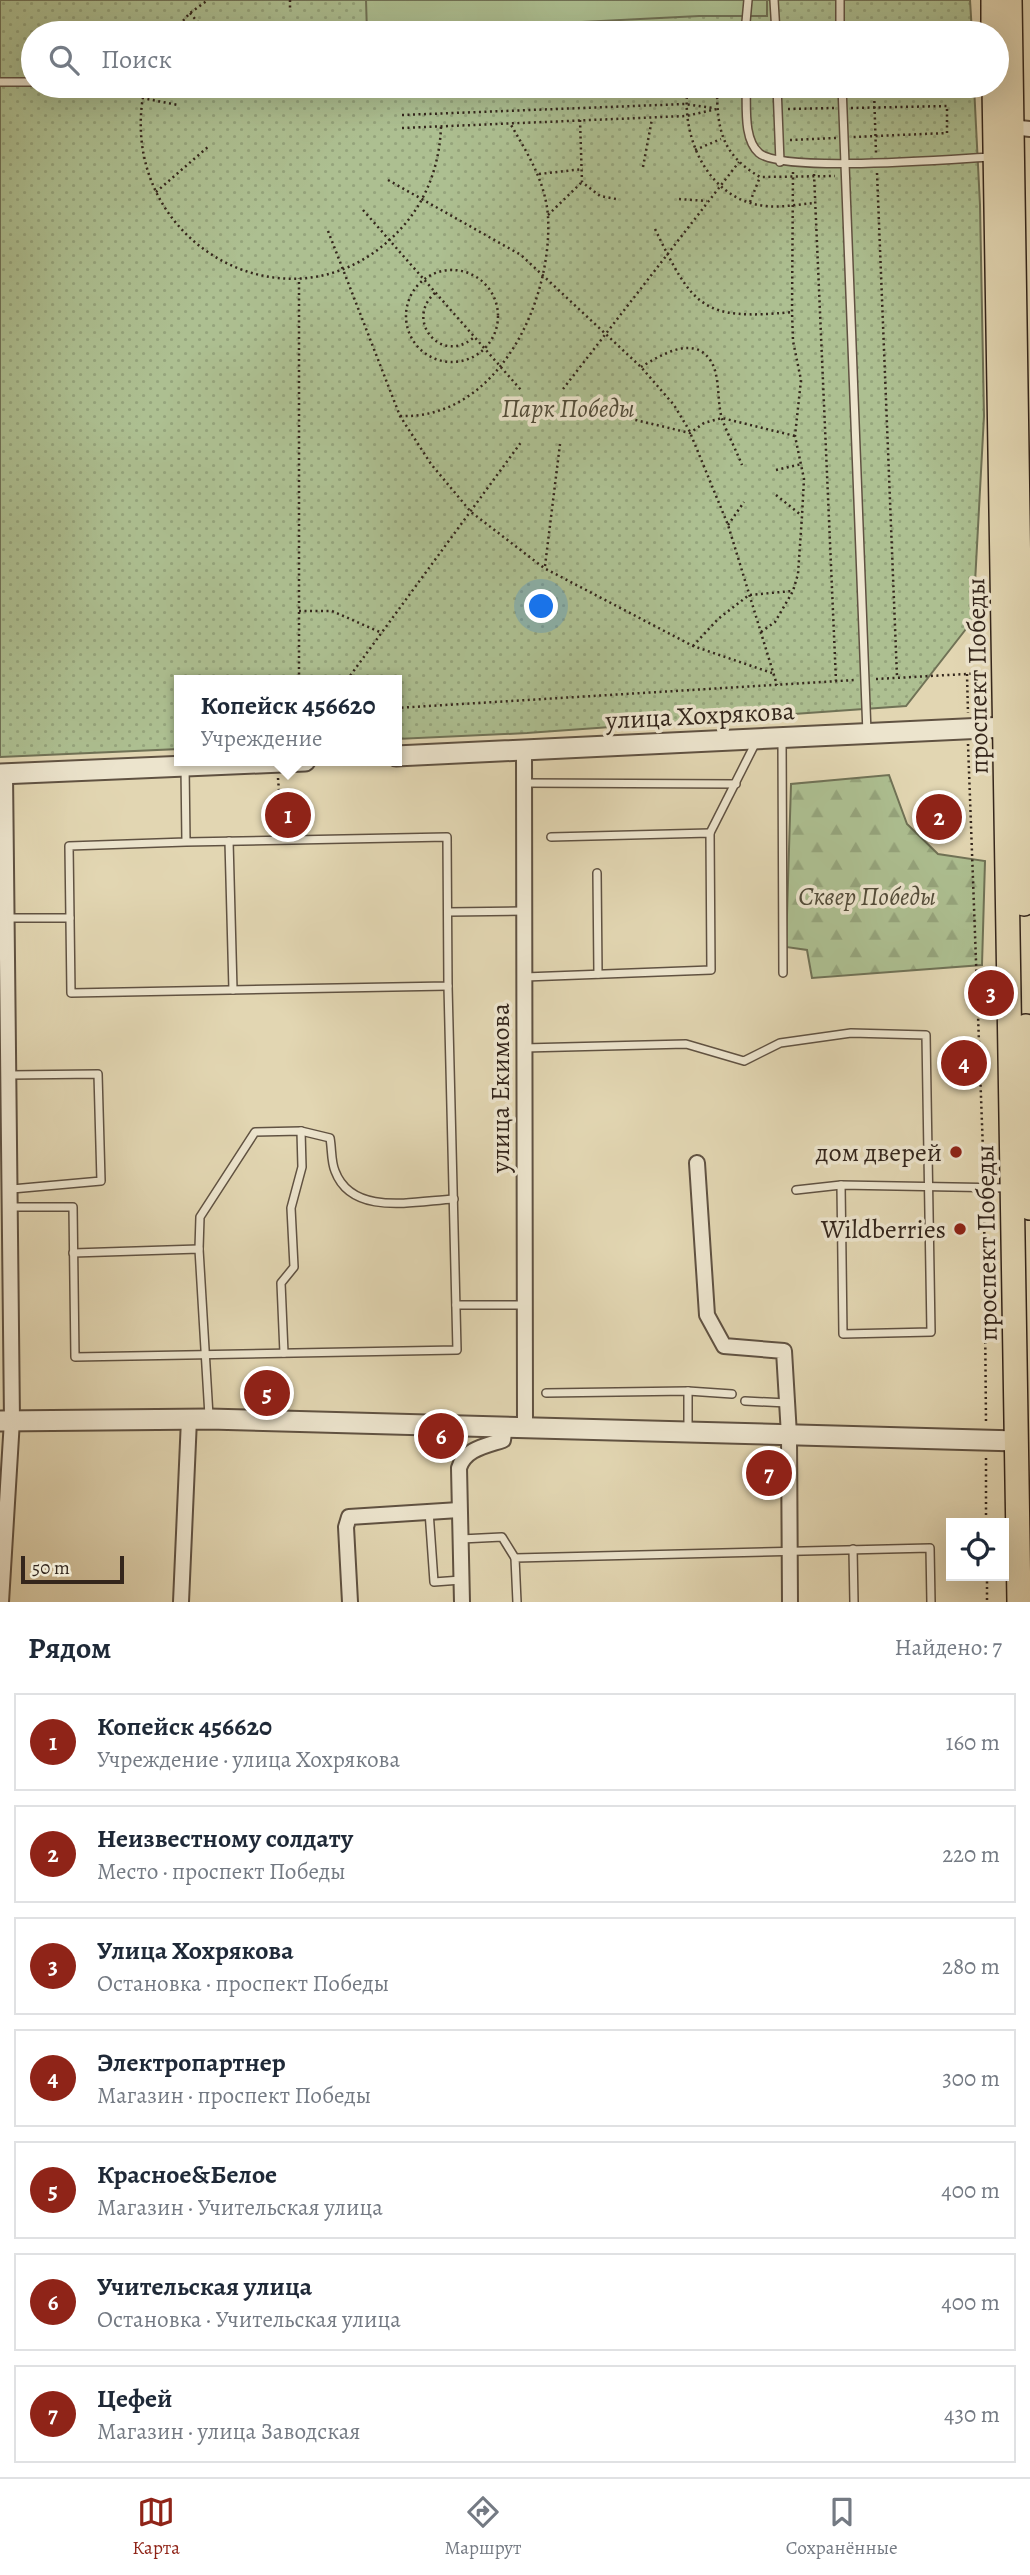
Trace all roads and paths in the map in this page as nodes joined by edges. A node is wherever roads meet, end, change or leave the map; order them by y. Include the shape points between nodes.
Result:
1 (208, 0) edge
2 (290, 0) edge
3 (748, 0) edge
4 (774, 0) edge
5 (840, 0) edge
6 (993, 0) edge
7 (1010, 0) edge
8 (290, 11) dead end
9 (190, 13) junction
10 (183, 21) edge
11 (197, 21) edge
12 (746, 21) edge
13 (775, 21) edge
14 (841, 21) edge
15 (993, 21) edge
16 (0, 82) edge
17 (21, 82) edge
18 (142, 98) joint
19 (686, 98) edge
20 (747, 98) edge
21 (778, 98) edge
22 (842, 98) edge
23 (874, 98) edge
24 (994, 98) edge
25 (685, 104) junction
26 (178, 105) dead end
27 (875, 107) junction
28 (842, 108) junction
29 (778, 109) junction
30 (402, 115) dead end
31 (686, 116) junction
32 (652, 117) junction
33 (580, 120) junction
34 (510, 123) junction
35 (440, 126) junction
36 (402, 128) dead end
37 (1021, 128) edge
38 (876, 136) junction
39 (843, 138) junction
40 (721, 139) dead end
41 (779, 141) junction
42 (209, 146) dead end
43 (695, 150) junction
44 (995, 157) junction
45 (877, 161) junction
46 (739, 162) dead end
47 (780, 162) junction
48 (844, 162) junction
49 (793, 163) junction
50 (814, 163) junction
51 (643, 167) dead end
52 (583, 169) junction
53 (539, 174) junction
54 (761, 177) dead end
55 (388, 180) dead end
56 (582, 182) junction
57 (721, 185) junction
58 (155, 193) junction
59 (422, 198) junction
60 (616, 199) dead end
61 (679, 199) dead end
62 (708, 201) junction
63 (750, 202) junction
64 (815, 203) junction
65 (793, 205) junction
66 (363, 210) dead end
67 (548, 215) junction
68 (655, 229) dead end
69 (328, 231) dead end
70 (389, 241) junction
71 (667, 254) junction
72 (344, 268) junction
73 (543, 275) junction
74 (299, 277) dead end
75 (424, 280) junction
76 (435, 293) junction
77 (792, 312) junction
78 (606, 332) junction
79 (474, 337) junction
80 (485, 349) junction
81 (500, 367) junction
82 (641, 367) junction
83 (563, 388) dead end
84 (521, 390) dead end
85 (576, 413) dead end
86 (400, 416) junction
87 (722, 418) junction
88 (691, 433) junction
89 (795, 436) junction
90 (522, 441) dead end
91 (560, 444) dead end
92 (802, 464) junction
93 (743, 465) dead end
94 (776, 470) dead end
95 (776, 495) dead end
96 (744, 502) dead end
97 (471, 512) junction
98 (802, 516) junction
99 (728, 525) junction
100 (544, 568) junction
101 (1025, 582) edge
102 (793, 591) junction
103 (750, 595) junction
104 (299, 611) junction
105 (761, 632) junction
106 (382, 633) junction
107 (693, 646) junction
108 (1005, 672) junction
109 (773, 674) junction
110 (967, 674) junction
111 (299, 675) edge
112 (351, 675) edge
113 (897, 677) junction
114 (872, 679) dead end
115 (860, 680) dead end
116 (836, 681) junction
117 (776, 685) junction
118 (402, 708) edge
119 (1015, 727) junction
120 (968, 729) junction
121 (867, 734) junction
122 (782, 738) junction
123 (758, 739) junction
124 (524, 750) junction
125 (402, 756) edge
126 (185, 766) joint
127 (2, 774) edge
128 (524, 783) junction
129 (736, 784) junction
130 (710, 833) junction
131 (551, 837) dead end
132 (229, 841) junction
133 (186, 842) junction
134 (597, 873) dead end
135 (1027, 890) edge
136 (524, 911) junction
137 (448, 912) junction
138 (4, 918) edge
139 (70, 918) junction
140 (598, 974) junction
141 (783, 974) dead end
142 (524, 977) junction
143 (448, 986) junction
144 (233, 990) junction
145 (524, 1048) junction
146 (10, 1075) junction
147 (300, 1131) junction
148 (696, 1163) dead end
149 (841, 1185) junction
150 (929, 1186) junction
151 (984, 1187) junction
152 (12, 1189) junction
153 (1024, 1189) edge
154 (796, 1190) dead end
155 (454, 1199) junction
156 (12, 1207) junction
157 (1030, 1208) edge
158 (199, 1249) junction
159 (73, 1253) junction
160 (456, 1305) junction
161 (525, 1305) junction
162 (6, 1315) edge
163 (284, 1353) junction
164 (205, 1356) junction
165 (688, 1391) junction
166 (547, 1393) dead end
167 (732, 1394) dead end
168 (745, 1401) dead end
169 (788, 1403) junction
170 (189, 1419) junction
171 (209, 1419) junction
172 (6, 1420) edge
173 (505, 1426) junction
174 (526, 1426) junction
175 (688, 1430) junction
176 (789, 1435) junction
177 (986, 1440) junction
178 (1024, 1441) edge
179 (429, 1510) junction
180 (459, 1510) junction
181 (986, 1518) edge
182 (461, 1539) junction
183 (853, 1549) junction
184 (789, 1551) junction
185 (515, 1558) junction
186 (461, 1580) junction
187 (987, 1581) edge
188 (1, 1602) edge
189 (181, 1602) edge
190 (350, 1602) edge
191 (462, 1602) edge
192 (517, 1602) edge
193 (790, 1602) edge
194 (854, 1602) edge
195 (931, 1602) edge
196 (987, 1602) edge
197 (1019, 1602) edge

1 - 9 path
2 - 8 path
3 - 12 lane
4 - 13 lane
5 - 14 lane
6 - 15 main road
7 - 37 main road, проспект Победы
9 - 10 path
9 - 11 path
16 - 17 lane
18 - 26 path
18 - 58 path via 140,138
19 - 25 path
20 - 47 lane via 748,130 758,153
21 - 29 lane
22 - 28 lane
23 - 27 path
24 - 44 main road, проспект Победы
25 - 30 path
25 - 31 path
25 - 31 path via 717,109
27 - 28 path
27 - 38 path
27 - 38 path via 947,106 947,133
28 - 29 path
28 - 39 lane
29 - 41 lane
31 - 32 path
31 - 43 path
32 - 33 path
32 - 51 path
33 - 34 path
33 - 52 path
34 - 35 path
34 - 53 path
35 - 36 path
35 - 59 path via 436,167
37 - 101 main road, проспект Победы via 1018,260
38 - 39 path
38 - 45 path
39 - 41 path
39 - 48 lane
40 - 43 path
41 - 47 lane
42 - 58 path
43 - 57 path
44 - 45 lane
44 - 108 main road, проспект Победы
45 - 48 lane
45 - 113 path
46 - 57 path
47 - 49 lane
48 - 50 lane
48 - 121 lane
49 - 50 lane
49 - 65 path
50 - 64 path
52 - 53 path
52 - 56 path
53 - 67 path
54 - 63 path
55 - 59 path
56 - 60 path via 600,196
56 - 67 path
57 - 62 path
57 - 63 path
58 - 72 path via 182,232 225,263 275,277 302,278
59 - 70 path
59 - 73 path via 521,255
61 - 62 path
62 - 71 path
63 - 65 path
64 - 65 path
64 - 116 path
65 - 77 path
66 - 70 path
67 - 73 path
68 - 71 path
69 - 72 path
70 - 72 path
70 - 75 path
71 - 77 path via 687,292 711,309 747,316
71 - 78 path
72 - 86 path
73 - 78 path
73 - 81 path via 531,310
74 - 104 path
75 - 76 path
75 - 80 path via 454,270 473,274 488,286 499,313 496,332
75 - 80 path via 413,291 406,309 416,346 432,358 450,363 470,359
76 - 79 path
76 - 79 path via 423,309 428,335 450,346
77 - 89 path via 802,380
78 - 82 path
78 - 83 path
79 - 80 path
80 - 81 path
81 - 84 path
81 - 86 path via 475,393 451,408 431,415
82 - 87 path via 670,349 697,350 713,365
82 - 88 path
85 - 88 path via 598,411
86 - 97 path via 431,464
87 - 88 path
87 - 89 path
87 - 93 path
88 - 99 path
89 - 92 path
90 - 97 path
91 - 100 path
92 - 94 path
92 - 98 path
95 - 98 path
96 - 99 path
97 - 100 path
97 - 106 path
98 - 102 path
99 - 103 path
100 - 107 path
101 - 119 main road, проспект Победы
102 - 103 path
102 - 105 path via 775,622
103 - 105 path
103 - 107 path
104 - 106 path via 332,611
104 - 111 path
105 - 109 path
106 - 112 path
107 - 109 path
108 - 110 path
108 - 119 main road, проспект Победы
109 - 117 path
110 - 113 path
110 - 120 path
113 - 114 path
115 - 116 path
116 - 117 path
117 - 118 path
119 - 120 street, улица Хохрякова
119 - 135 main road, проспект Победы
119 - 153 main road, проспект Победы
120 - 121 street, улица Хохрякова
120 - 151 path
121 - 122 street, улица Хохрякова
122 - 123 street, улица Хохрякова
122 - 141 lane
123 - 124 street, улица Хохрякова
123 - 129 lane
124 - 125 street, улица Хохрякова
124 - 128 street, улица Екимова
126 - 127 street
126 - 133 lane
127 - 138 street
128 - 129 lane
128 - 136 street, улица Екимова
129 - 130 lane
130 - 131 lane
130 - 140 lane via 711,970
132 - 133 lane
132 - 137 lane via 447,837
132 - 144 lane
133 - 139 lane via 69,846
134 - 140 lane
135 - 153 main road, проспект Победы
136 - 137 lane
136 - 142 street, улица Екимова
137 - 143 lane
138 - 139 lane
138 - 146 street
139 - 144 lane via 71,993
140 - 142 lane
142 - 145 street, улица Екимова
143 - 144 lane
143 - 155 lane
145 - 150 lane via 686,1044 744,1061 780,1043 851,1033 926,1035
145 - 161 street, улица Екимова
146 - 152 street
146 - 152 lane via 98,1074 101,1181
147 - 155 lane via 330,1138 335,1172 353,1197 374,1203
147 - 158 lane via 255,1132 200,1217
147 - 163 lane via 302,1167 291,1208 294,1267 281,1283
148 - 169 street via 707,1315 724,1346 784,1351
149 - 150 lane
149 - 150 lane via 843,1334 931,1332
149 - 154 lane
150 - 151 lane
151 - 153 lane
151 - 177 path
152 - 156 street
153 - 157 main road, проспект Победы
153 - 178 main road, проспект Победы
155 - 160 lane
156 - 159 lane via 73,1207
156 - 162 street
158 - 159 lane
158 - 164 lane
159 - 164 lane via 75,1357
160 - 161 lane
160 - 163 lane via 457,1350
161 - 174 street, улица Екимова
162 - 172 street
163 - 164 lane
164 - 171 lane
165 - 166 lane
165 - 167 lane
165 - 175 lane
168 - 169 lane
169 - 176 street
170 - 171 street
170 - 172 street
170 - 189 street
171 - 173 street
172 - 188 street
173 - 174 street
173 - 180 street via 503,1440 463,1458
174 - 175 street
175 - 176 street
176 - 177 street
176 - 184 street
177 - 178 street
177 - 181 path
178 - 197 main road, проспект Победы
179 - 180 street
179 - 186 lane via 434,1581
179 - 190 street via 349,1517
180 - 182 street
182 - 185 lane via 502,1537
182 - 186 street
183 - 184 lane
183 - 194 lane
183 - 195 lane via 930,1548
184 - 185 lane
184 - 193 street
185 - 192 lane
186 - 191 street
187 - 196 path

